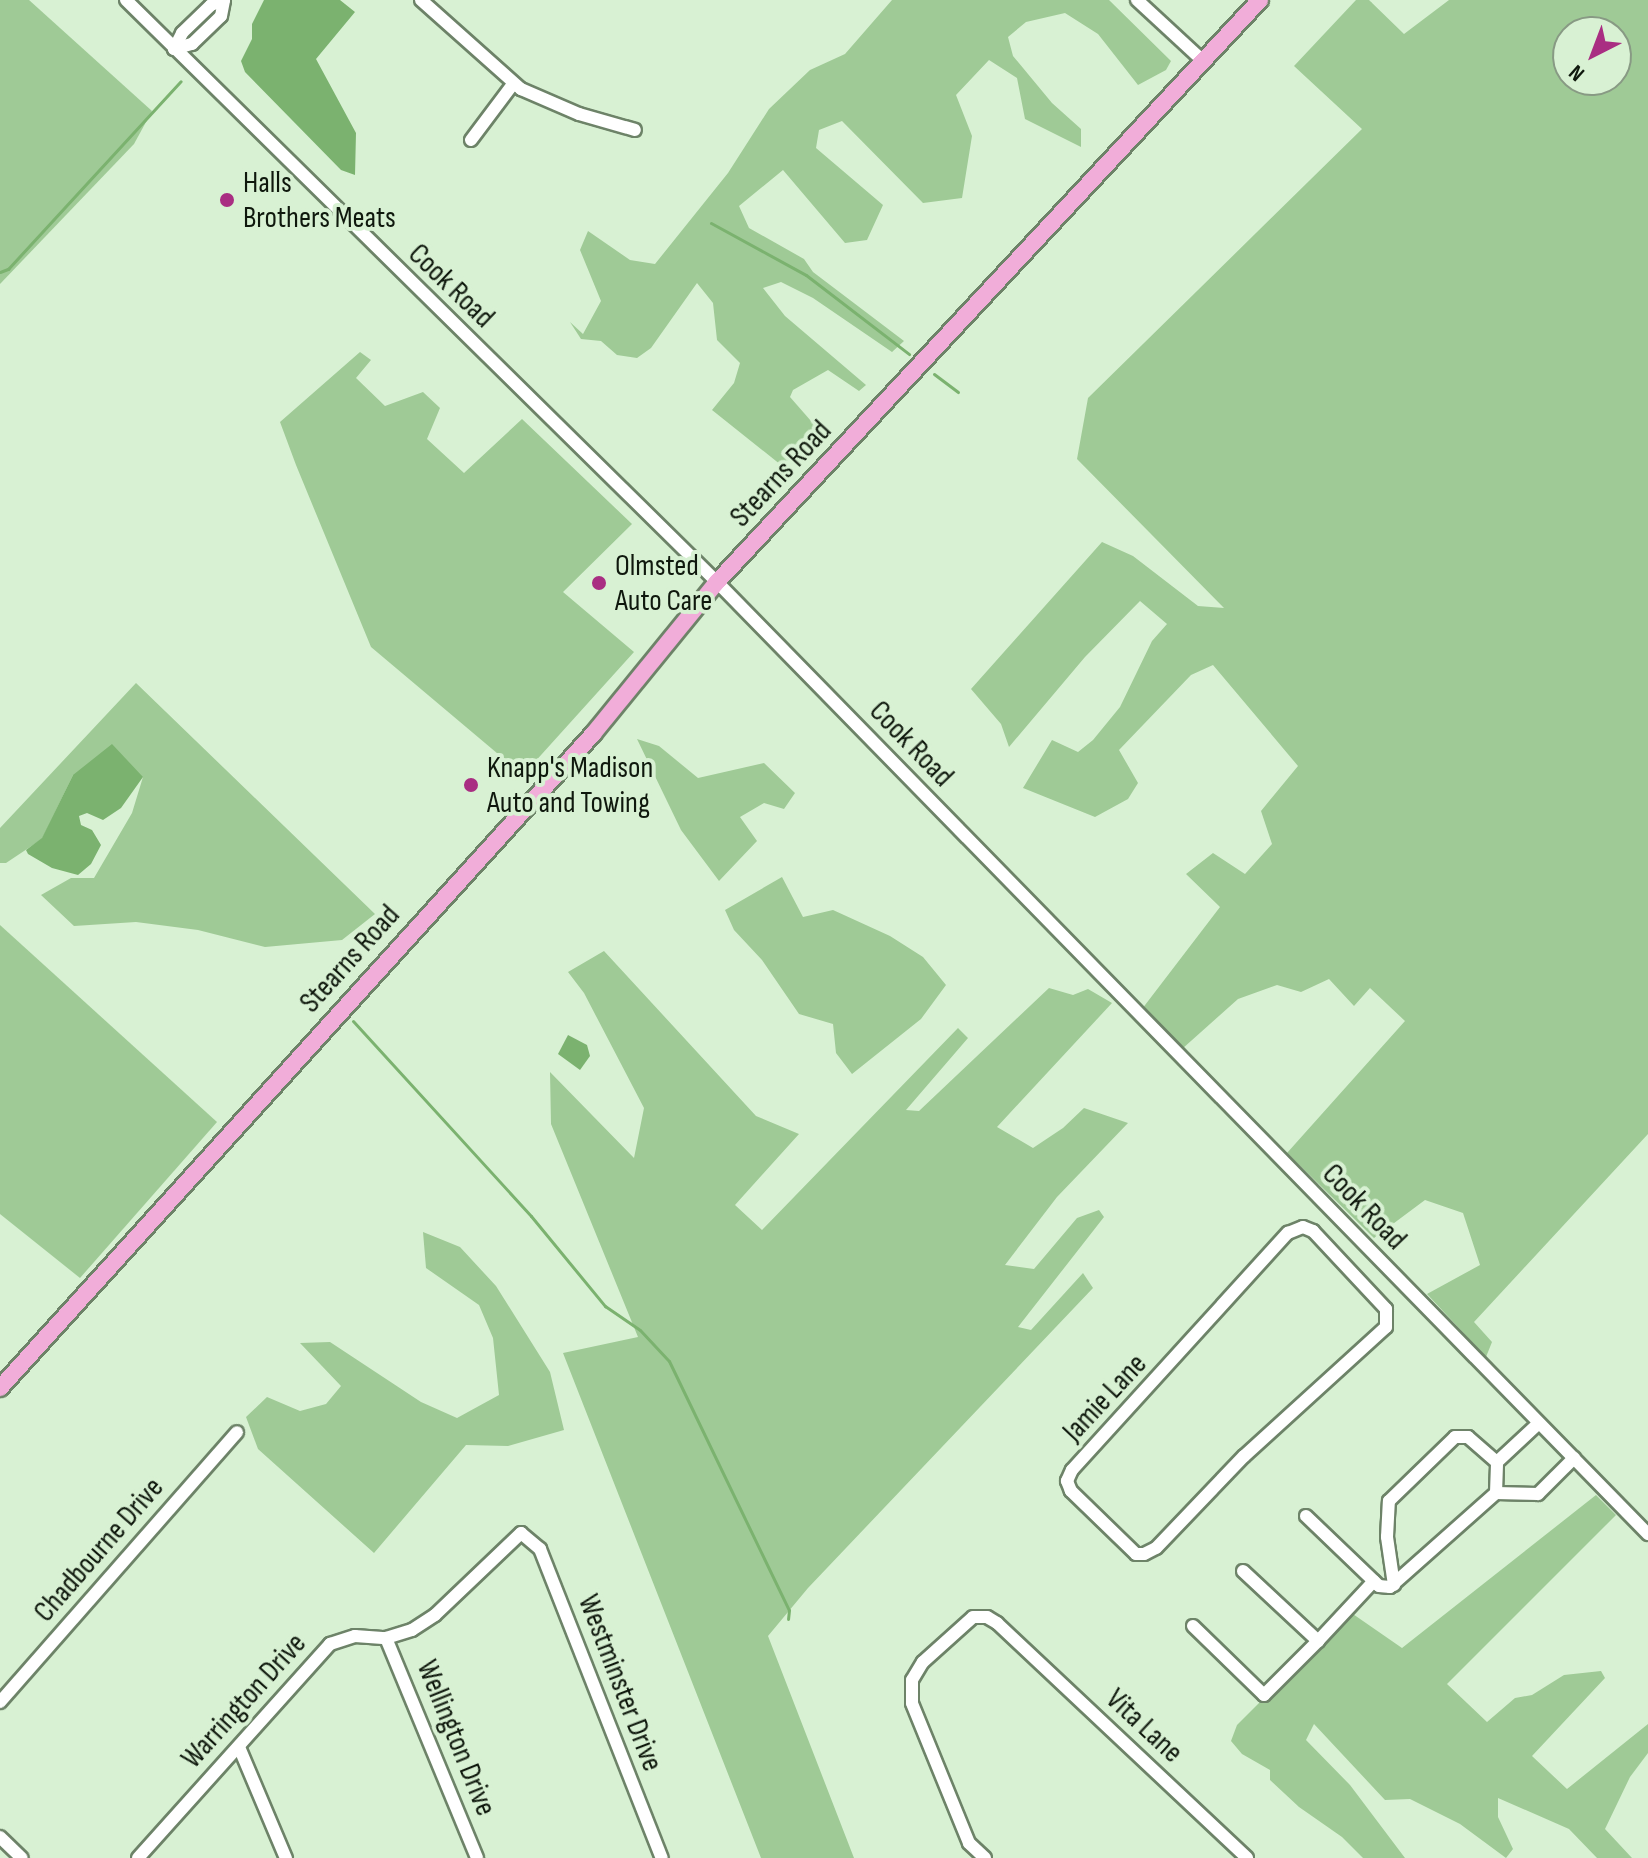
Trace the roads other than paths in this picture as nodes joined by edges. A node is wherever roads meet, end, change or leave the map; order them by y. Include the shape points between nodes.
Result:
1 (126, 0) edge
2 (421, 0) edge
3 (1137, 0) edge
4 (1260, 0) edge
5 (1203, 61) junction
6 (513, 84) junction
7 (635, 130) dead end
8 (471, 140) dead end
9 (717, 582) junction
10 (1382, 1263) junction
11 (1363, 1281) junction
12 (0, 1388) edge
13 (1539, 1423) junction
14 (237, 1432) dead end
15 (1574, 1458) junction
16 (1497, 1462) junction
17 (1496, 1493) junction
18 (1306, 1516) dead end
19 (521, 1533) joint
20 (1648, 1534) edge
21 (1243, 1571) dead end
22 (1374, 1581) junction
23 (1394, 1585) junction
24 (1193, 1626) dead end
25 (386, 1638) junction
26 (1318, 1641) junction
27 (0, 1702) edge
28 (239, 1747) junction
29 (0, 1837) edge
30 (22, 1858) edge
31 (138, 1858) edge
32 (286, 1858) edge
33 (477, 1858) edge
34 (662, 1858) edge
35 (985, 1858) edge
36 (1247, 1858) edge

1 - 9 street, Cook Road
2 - 6 street
3 - 5 street
4 - 5 main road, Stearns Road
5 - 9 main road, Stearns Road
6 - 7 street via 579,114
6 - 8 street
9 - 10 street, Cook Road
9 - 12 main road, Stearns Road via 593,734
10 - 11 street
10 - 13 street, Cook Road
11 - 11 street, Jamie Lane via 1386,1309 1386,1327 1244,1456 1156,1548 1136,1554 1071,1491 1067,1481 1072,1470 1288,1233 1296,1228 1313,1231
13 - 15 street, Cook Road
13 - 16 street
14 - 27 street, Chadbourne Drive
15 - 17 street via 1538,1494
15 - 20 street, Cook Road
16 - 17 street
16 - 23 street via 1468,1437 1455,1437 1389,1501 1387,1537
17 - 23 street
18 - 22 street
19 - 25 street, Warrington Drive via 435,1615
19 - 34 street, Westminster Drive via 540,1549
21 - 26 street
22 - 23 street
22 - 26 street
24 - 26 street via 1264,1695
25 - 28 street, Warrington Drive via 355,1636 330,1644
25 - 33 street, Wellington Drive
28 - 31 street, Warrington Drive
28 - 32 street
29 - 30 street
35 - 36 street, Vita Lane via 969,1843 912,1703 912,1680 923,1662 973,1617 987,1617 1006,1632

